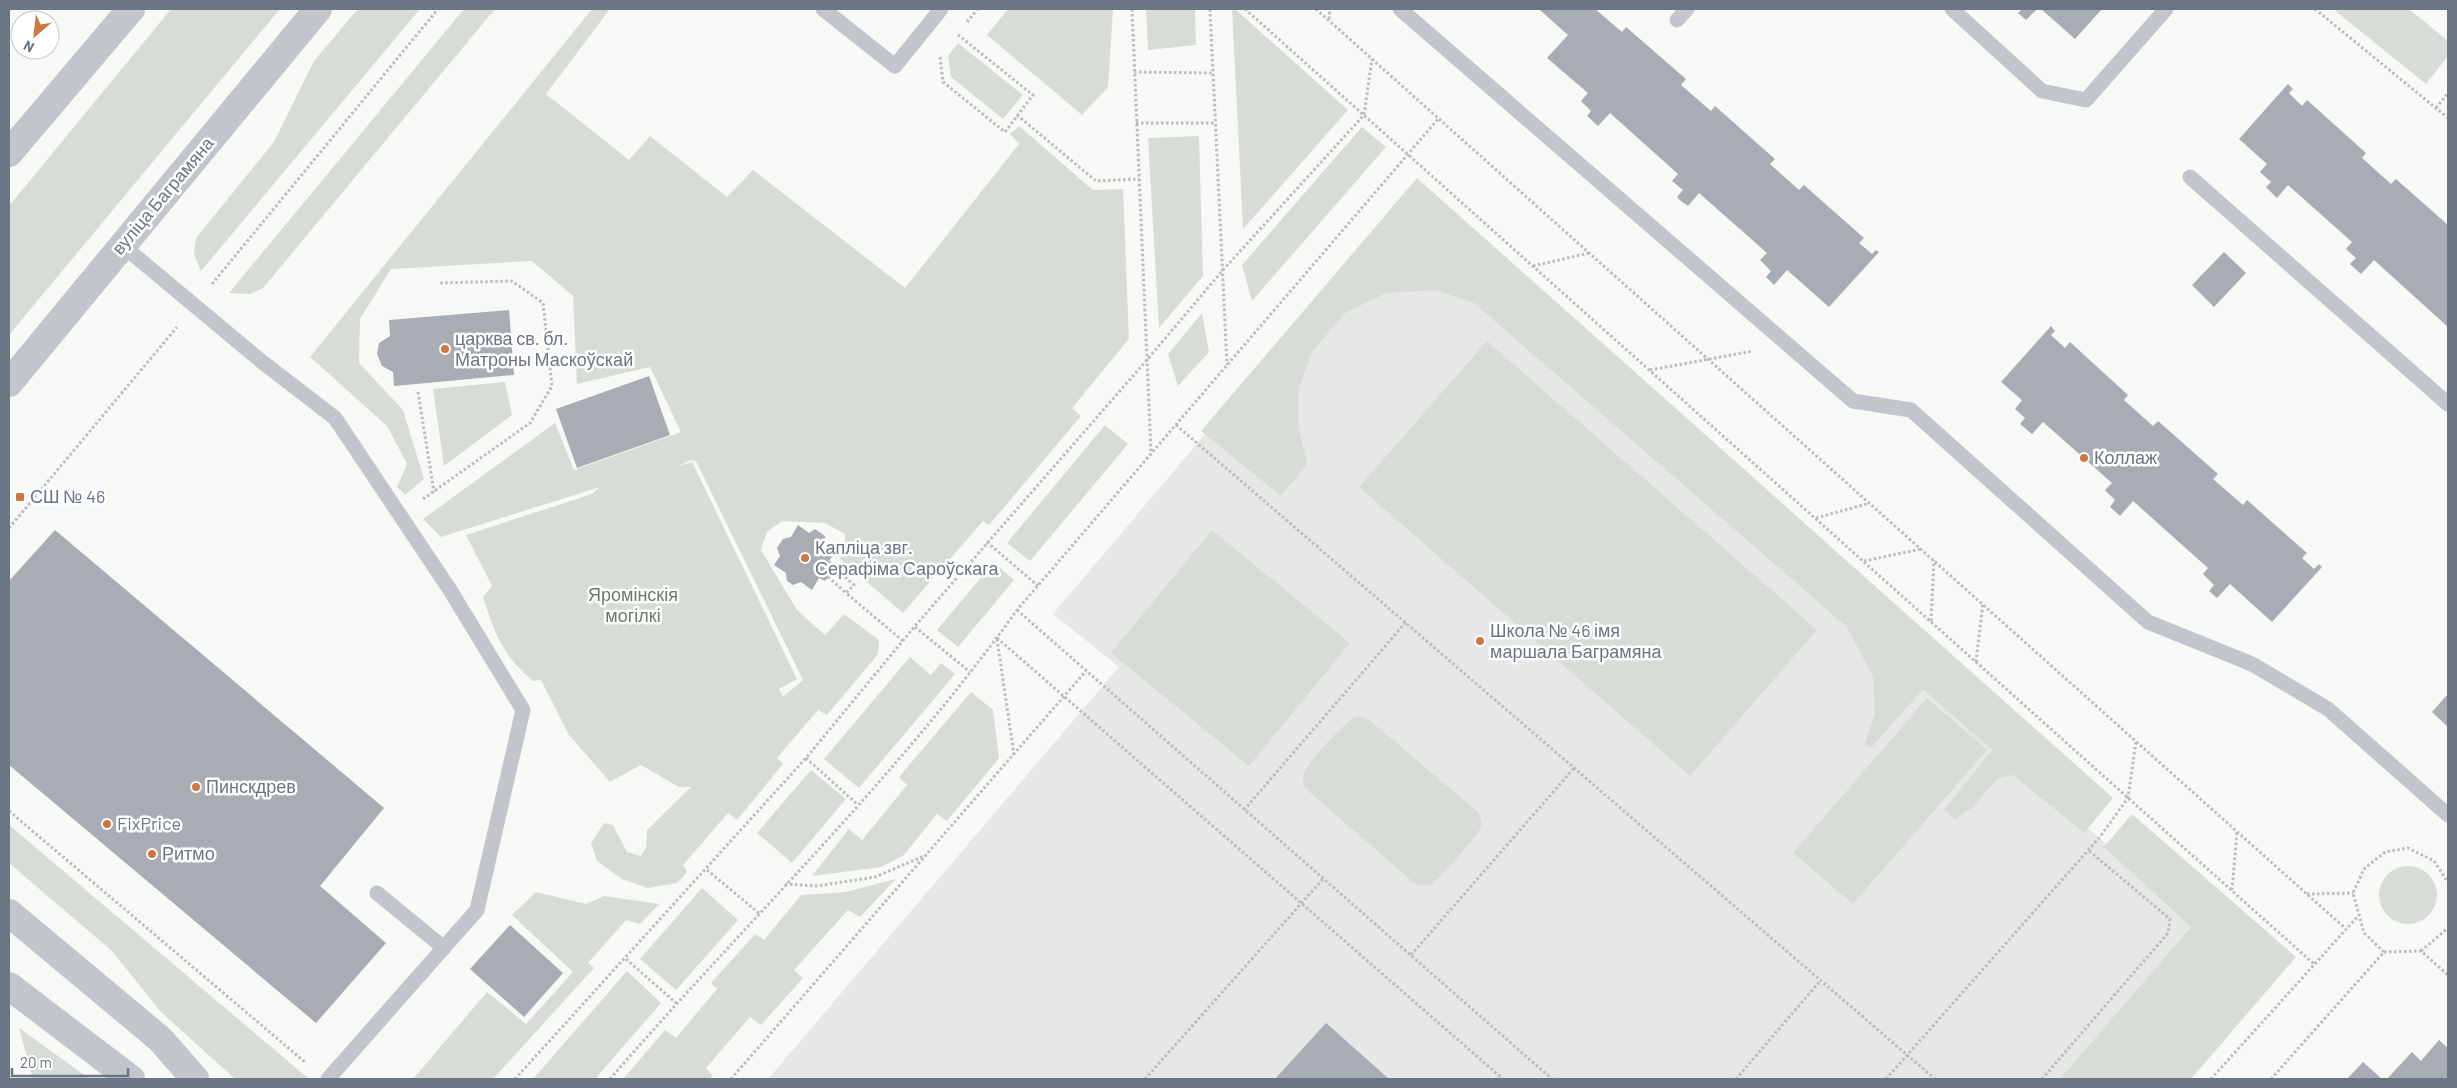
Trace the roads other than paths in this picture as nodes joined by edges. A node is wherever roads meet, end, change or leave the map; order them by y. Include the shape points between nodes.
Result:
1 (131, 9) edge
2 (318, 9) edge
3 (823, 9) edge
4 (941, 9) edge
5 (1400, 9) edge
6 (1687, 9) edge
7 (1952, 9) edge
8 (2166, 9) edge
9 (1677, 20) dead end
10 (9, 153) edge
11 (2190, 177) dead end
12 (122, 245) junction
13 (9, 383) edge
14 (2448, 404) edge
15 (2448, 815) edge
16 (377, 893) dead end
17 (9, 914) edge
18 (444, 948) junction
19 (9, 986) edge
20 (132, 1079) edge
21 (196, 1079) edge
22 (328, 1079) edge

1 - 10 street
2 - 12 street, вуліца Баграмяна
3 - 4 lane via 895,66
5 - 15 lane via 1853,401 1911,410 2148,622 2252,664 2328,709
6 - 9 lane
7 - 8 lane via 2042,91 2086,100
11 - 14 lane
12 - 13 street, вуліца Баграмяна
12 - 18 lane via 334,418 450,590 523,710 477,910
16 - 18 lane
17 - 21 street via 160,1039
18 - 22 lane
19 - 20 street

